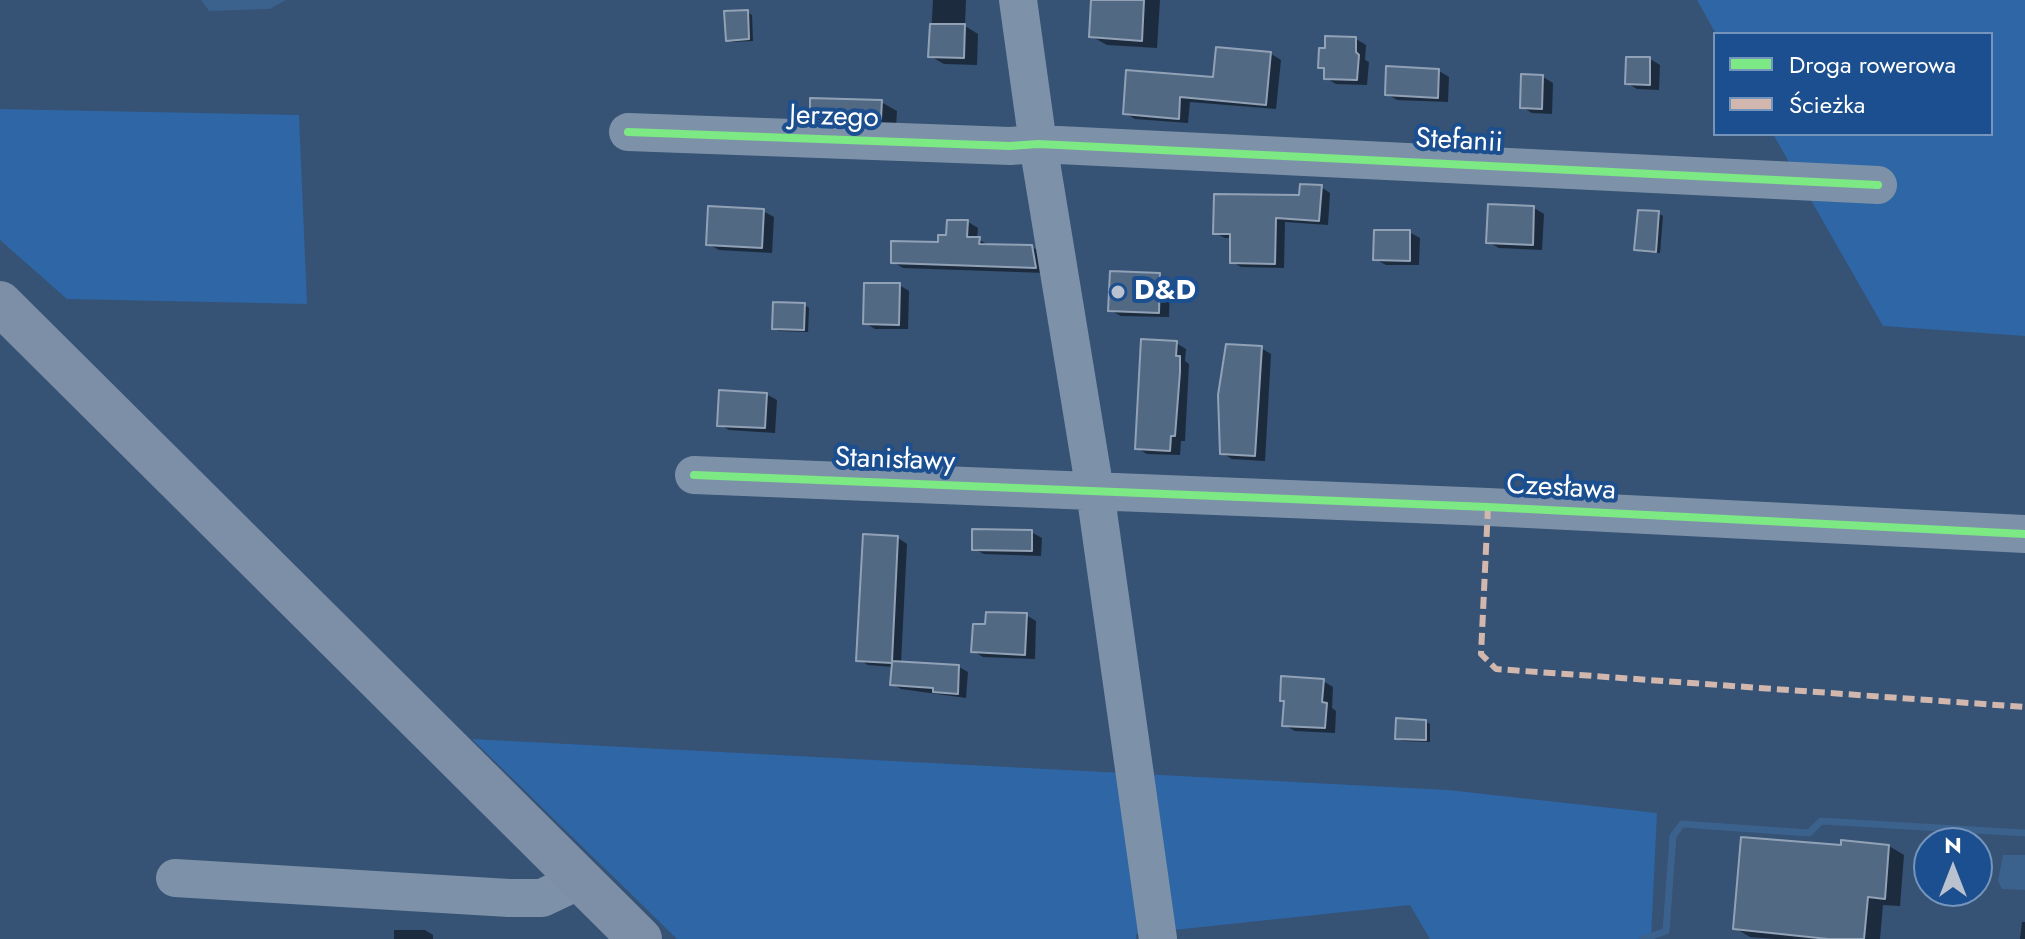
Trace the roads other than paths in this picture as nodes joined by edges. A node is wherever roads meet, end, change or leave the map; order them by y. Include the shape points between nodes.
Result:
1 (1018, 0) edge
2 (628, 132) dead end
3 (1038, 144) junction
4 (1878, 185) dead end
5 (0, 303) edge
6 (694, 475) dead end
7 (1095, 491) junction
8 (2025, 534) edge
9 (175, 878) dead end
10 (580, 880) junction
11 (640, 939) edge
12 (1158, 939) edge

1 - 3 street
2 - 3 street, Jerzego
3 - 4 street, Stefanii
3 - 7 street
5 - 10 main road
6 - 7 street, Stanisławy
7 - 8 street, Czesława
7 - 12 street
9 - 10 street via 509,898 542,898
10 - 11 main road

